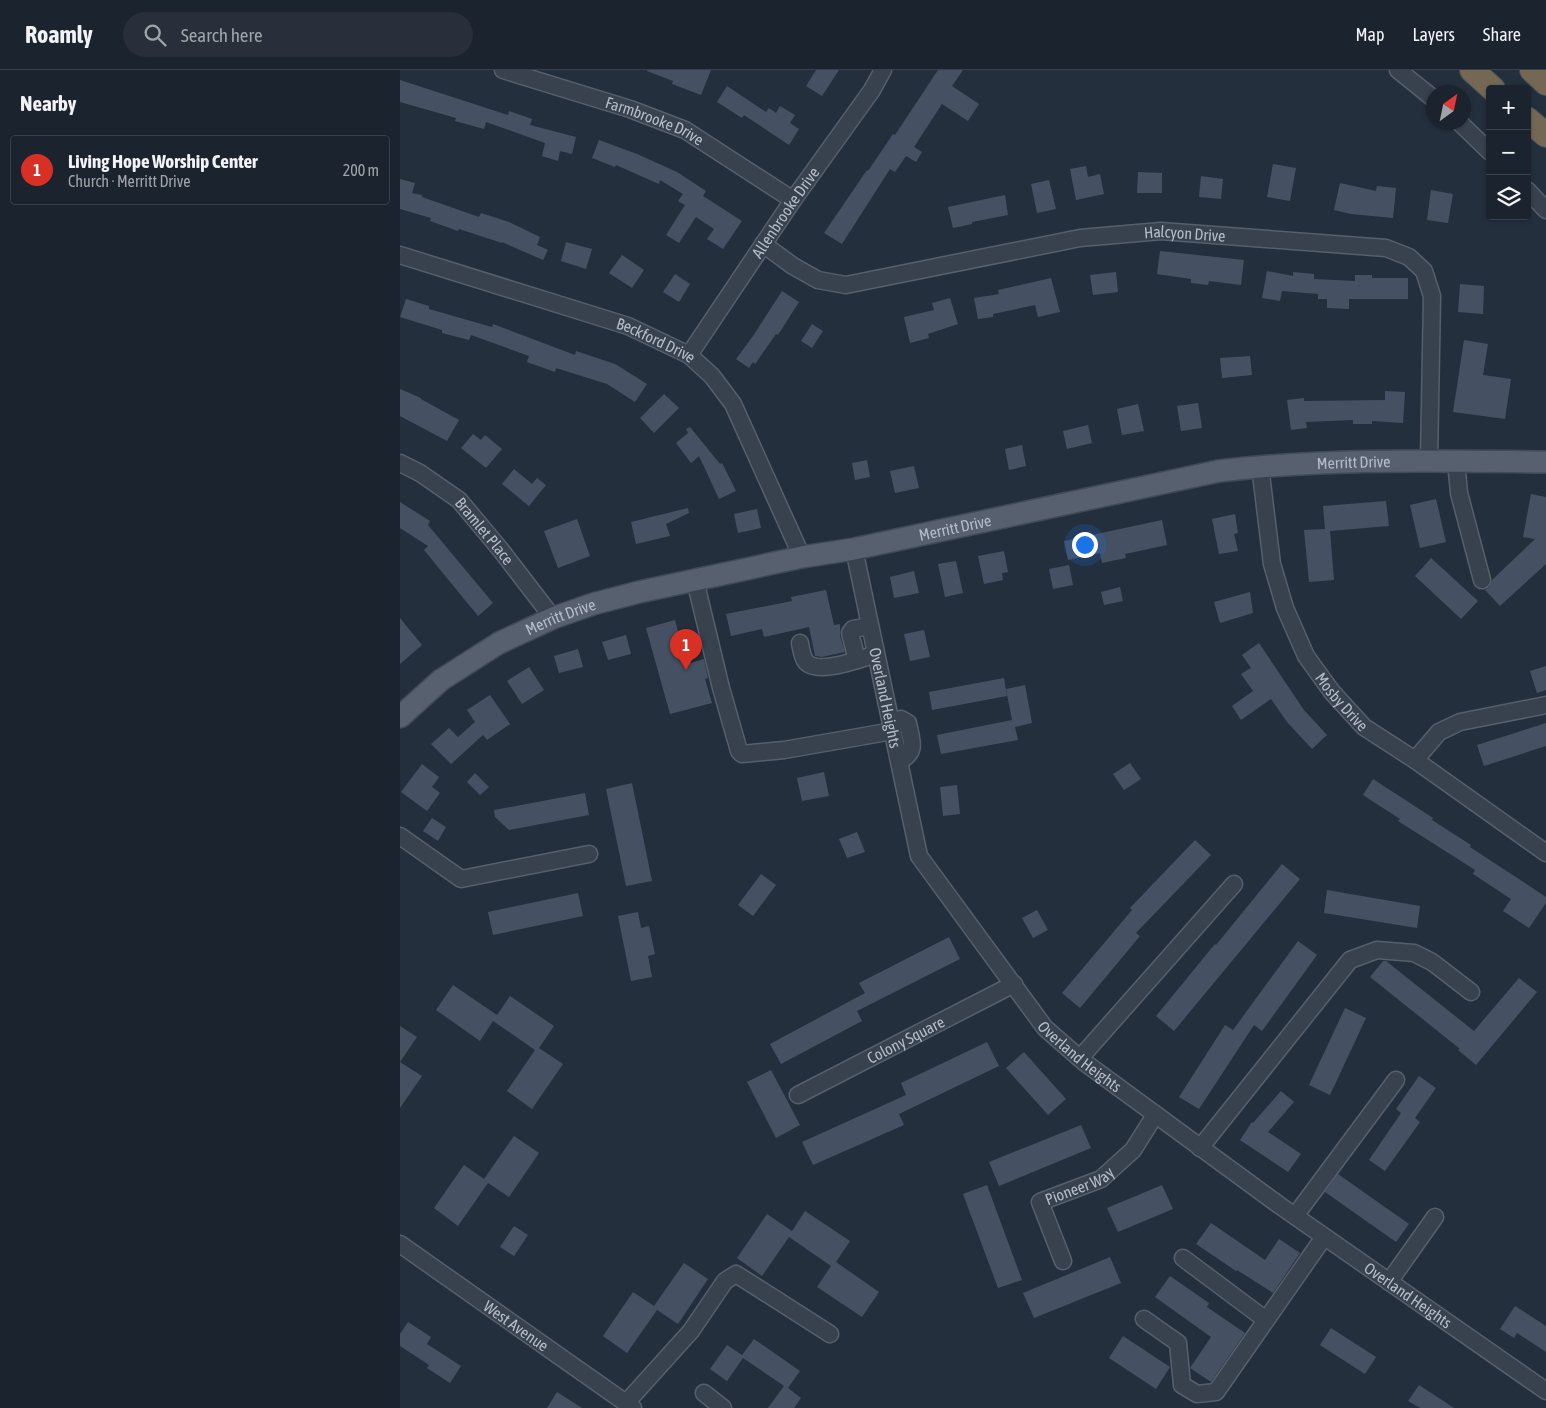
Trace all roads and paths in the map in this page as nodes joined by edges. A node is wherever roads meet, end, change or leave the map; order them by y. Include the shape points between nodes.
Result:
1 (503, 70) edge
2 (883, 70) edge
3 (1398, 70) edge
4 (1472, 70) edge
5 (1532, 70) edge
6 (1546, 83) edge
7 (1489, 85) edge
8 (1426, 93) edge
9 (1531, 122) edge
10 (1467, 130) edge
11 (1546, 136) edge
12 (1486, 148) edge
13 (1531, 194) edge
14 (793, 200) junction
15 (1546, 210) edge
16 (763, 244) junction
17 (400, 255) edge
18 (689, 355) junction
19 (1429, 460) junction
20 (1456, 462) junction
21 (1546, 462) edge
22 (400, 464) edge
23 (1260, 466) junction
24 (854, 549) junction
25 (802, 557) junction
26 (695, 580) junction
27 (1482, 580) dead end
28 (552, 618) junction
29 (870, 626) junction
30 (800, 643) dead end
31 (876, 654) junction
32 (857, 660) junction
33 (1546, 705) edge
34 (400, 717) edge
35 (892, 726) junction
36 (1415, 760) junction
37 (400, 836) edge
38 (1546, 853) edge
39 (588, 854) dead end
40 (1234, 884) dead end
41 (1014, 984) junction
42 (1471, 992) dead end
43 (1080, 1058) junction
44 (1396, 1080) dead end
45 (798, 1095) dead end
46 (1155, 1115) junction
47 (1200, 1148) junction
48 (1295, 1216) junction
49 (1436, 1217) dead end
50 (1324, 1237) junction
51 (400, 1244) edge
52 (1182, 1258) dead end
53 (1063, 1261) dead end
54 (1389, 1282) junction
55 (1144, 1319) dead end
56 (1266, 1320) junction
57 (830, 1334) dead end
58 (1546, 1391) edge
59 (704, 1393) dead end
60 (630, 1406) edge
61 (723, 1408) edge

1 - 14 street, Farmbrooke Drive via 630,109 684,130
2 - 14 street, Allenbrooke Drive
3 - 8 street
4 - 7 highway
5 - 6 highway
9 - 11 highway
10 - 12 street
13 - 15 street
14 - 16 street, Allenbrooke Drive
16 - 18 street, Allenbrooke Drive
16 - 19 street, Halcyon Drive via 818,280 846,285 1080,238 1161,231 1386,248 1409,257 1424,271 1432,296
17 - 18 street, Beckford Drive via 628,326
18 - 25 street, Beckford Drive via 712,376 733,404
19 - 20 main road, Merritt Drive
19 - 23 main road, Merritt Drive
20 - 21 main road, Merritt Drive
20 - 27 street via 1459,493
22 - 28 street, Bramlet Place via 420,473 459,500
23 - 24 main road, Merritt Drive via 1219,471
23 - 36 street, Mosby Drive via 1272,564 1285,611 1306,656 1332,692 1364,727
24 - 25 main road, Merritt Drive
24 - 29 street, Overland Heights
25 - 26 main road, Merritt Drive
26 - 28 main road, Merritt Drive via 630,594
26 - 35 street via 721,688 742,754 784,750
28 - 34 main road, Merritt Drive via 499,643 441,680
29 - 31 street, Overland Heights
29 - 32 street via 850,632
30 - 32 street via 804,658 814,667
31 - 32 street
31 - 35 street, Overland Heights
33 - 36 street via 1460,722 1439,732
35 - 41 street, Overland Heights via 920,856
36 - 38 street, Mosby Drive
37 - 39 street via 461,879
40 - 43 street
41 - 43 street, Overland Heights via 1045,1028
41 - 45 street, Colony Square
42 - 47 street via 1432,962 1414,953 1377,950 1350,960
43 - 46 street, Overland Heights
44 - 48 street
46 - 47 street, Overland Heights
46 - 53 street, Pioneer Way via 1133,1150 1101,1179 1040,1202
47 - 48 street, Overland Heights
48 - 50 street, Overland Heights
49 - 54 street
50 - 54 street, Overland Heights
50 - 56 street
51 - 60 street, West Avenue
52 - 56 street
54 - 58 street, Overland Heights
55 - 56 street via 1178,1343 1182,1385 1197,1394 1216,1392
57 - 60 street via 736,1274 725,1281 691,1331
59 - 61 street

